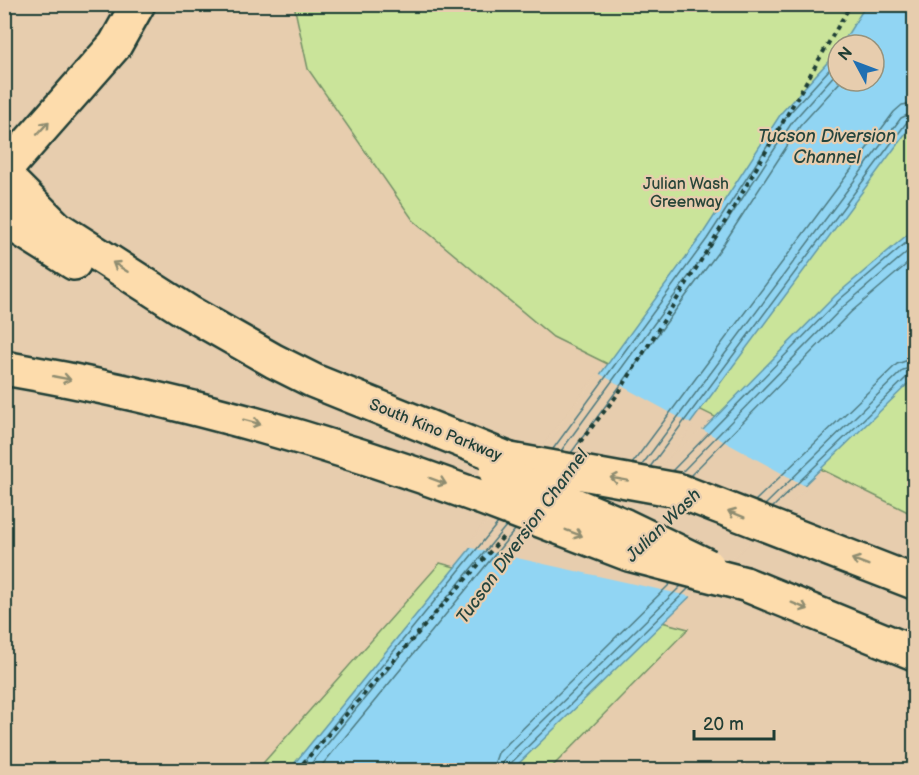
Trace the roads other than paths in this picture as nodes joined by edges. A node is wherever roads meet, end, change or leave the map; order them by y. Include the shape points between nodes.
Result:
1 (138, 4) edge
2 (4, 173) edge
3 (4, 219) edge
4 (4, 368) edge
5 (495, 476) junction
6 (915, 582) edge
7 (915, 653) edge

2 -> 1 main road via 115,45
5 -> 2 main road, South Kino Parkway via 188,312 57,228
3 - 5 main road, South Kino Parkway via 172,323 265,374
4 -> 5 main road via 112,388 371,457
6 -> 5 main road, South Kino Parkway, bridge via 677,490
5 -> 7 main road, bridge via 628,554 745,584

